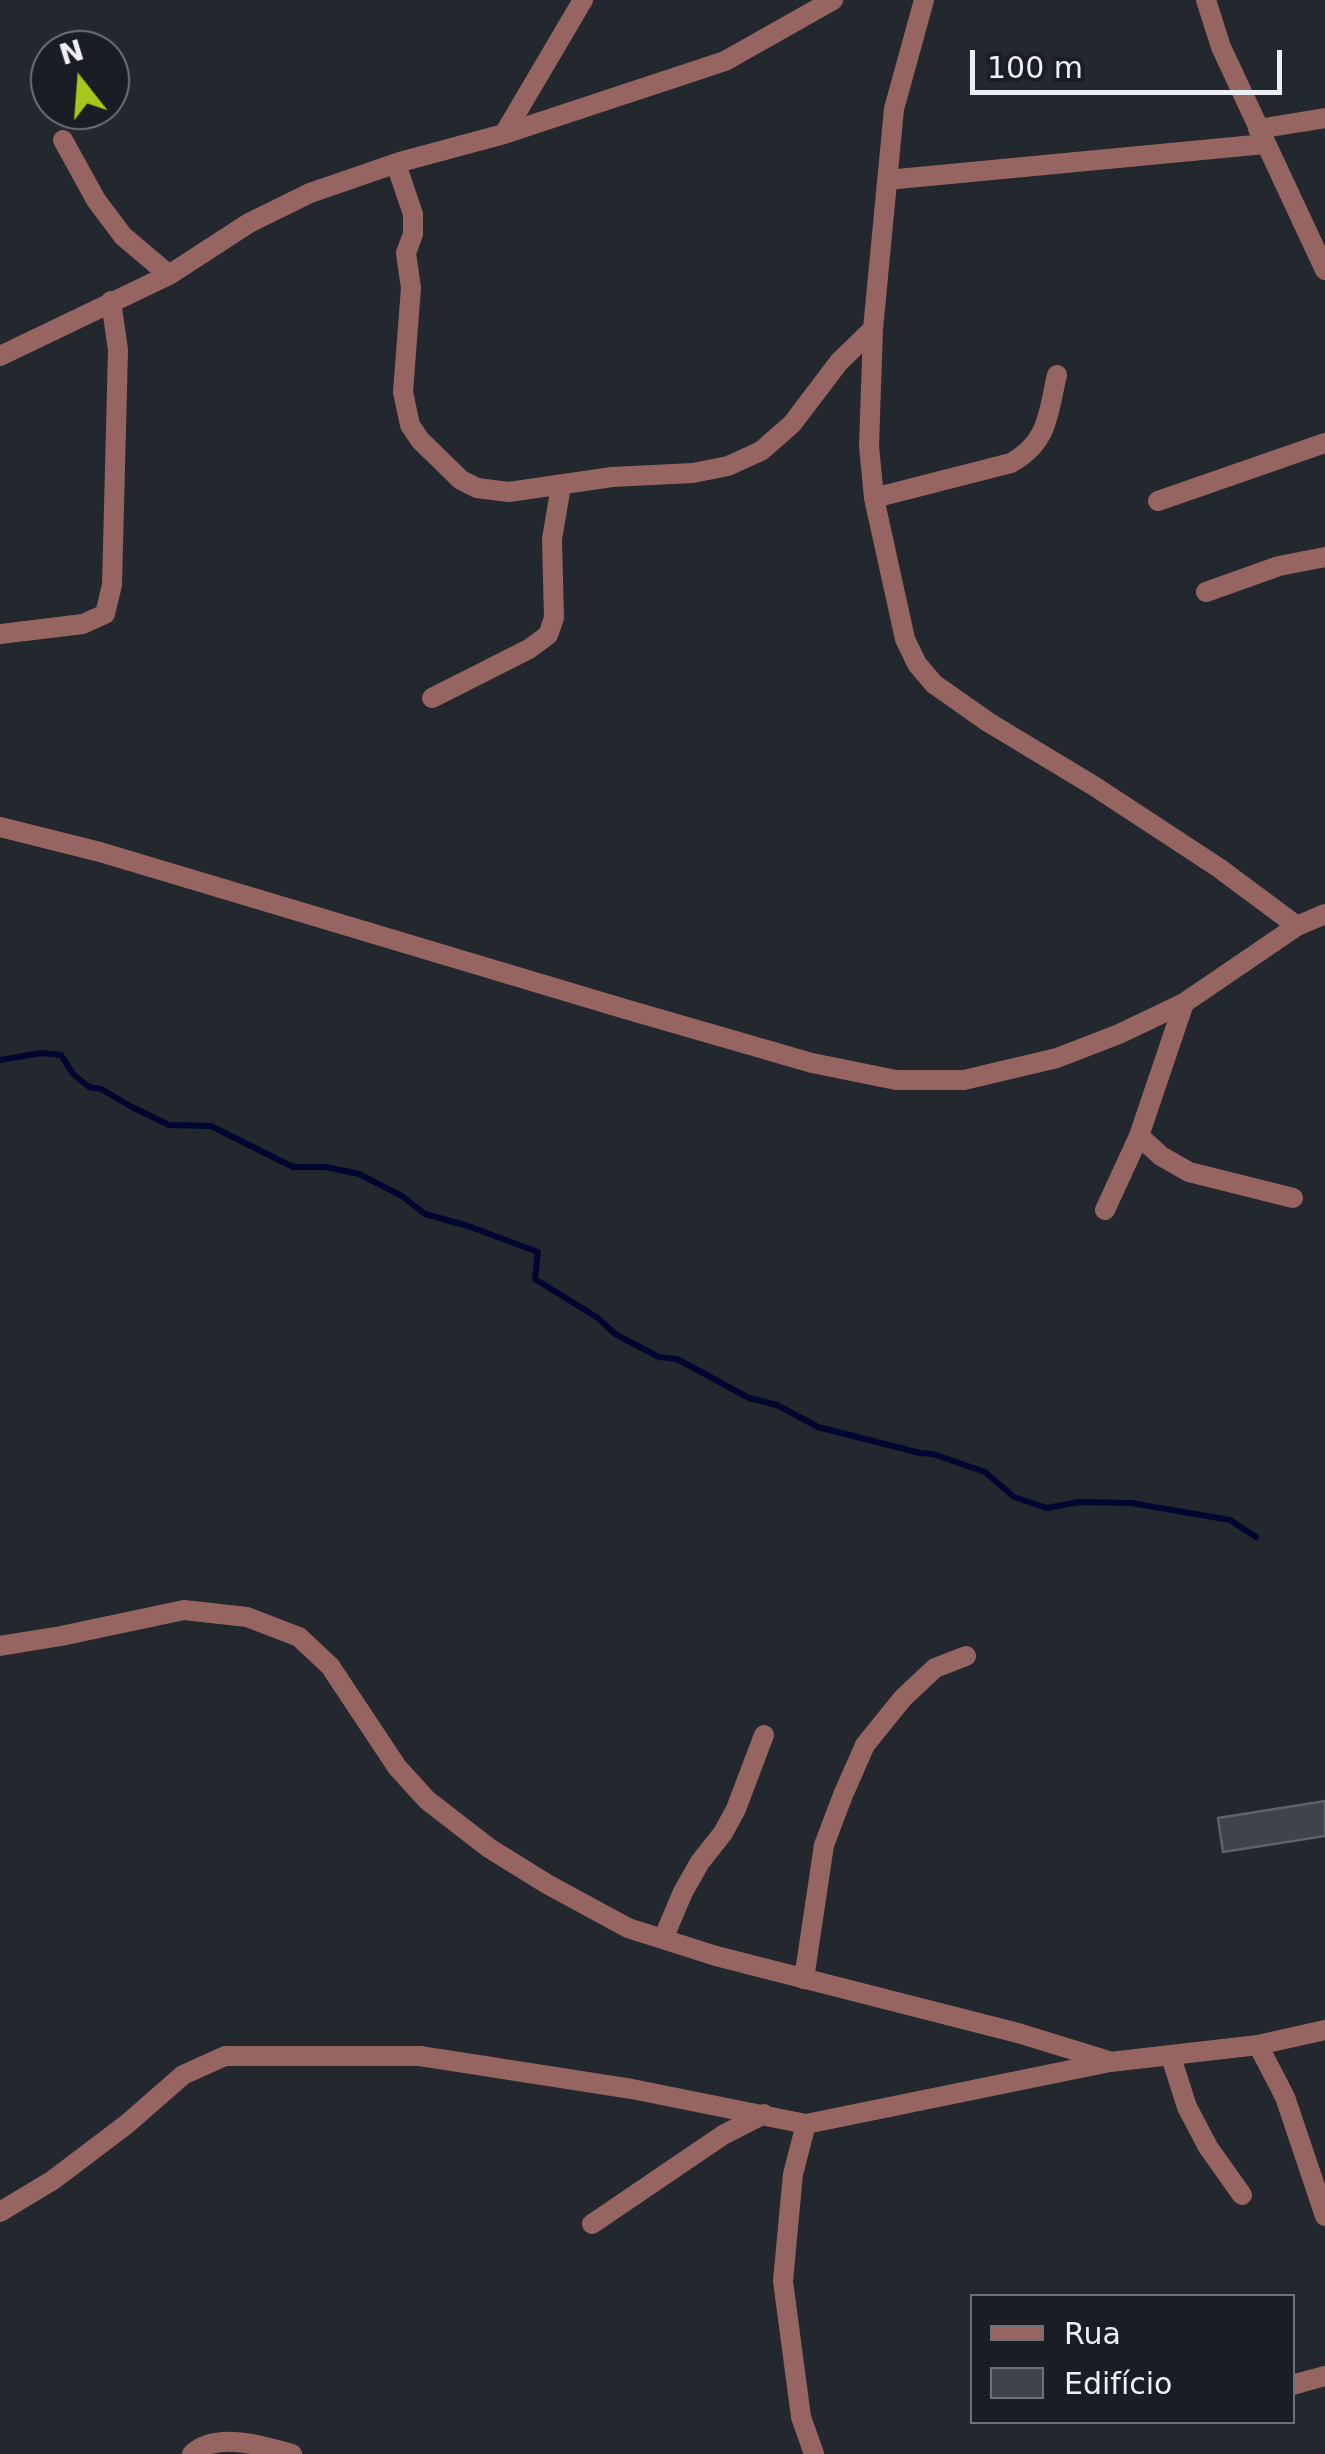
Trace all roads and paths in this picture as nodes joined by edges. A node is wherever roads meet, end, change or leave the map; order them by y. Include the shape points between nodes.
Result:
1 (583, 0) edge
2 (833, 0) edge
3 (924, 0) edge
4 (1206, 0) edge
5 (1325, 118) edge
6 (504, 134) junction
7 (1262, 137) junction
8 (63, 140) dead end
9 (396, 164) junction
10 (887, 180) junction
11 (1325, 270) edge
12 (168, 274) junction
13 (112, 302) junction
14 (873, 328) junction
15 (0, 356) edge
16 (1058, 375) dead end
17 (1325, 443) edge
18 (561, 486) junction
19 (874, 498) junction
20 (1158, 501) dead end
21 (1325, 557) edge
22 (1206, 592) dead end
23 (0, 634) edge
24 (432, 698) dead end
25 (0, 827) edge
26 (1325, 914) edge
27 (1297, 926) junction
28 (1184, 1003) junction
29 (1139, 1136) junction
30 (1293, 1198) dead end
31 (1105, 1210) dead end
32 (0, 1646) edge
33 (966, 1656) dead end
34 (764, 1735) dead end
35 (663, 1939) junction
36 (804, 1978) junction
37 (1325, 2030) edge
38 (1258, 2046) junction
39 (1170, 2057) junction
40 (1110, 2062) junction
41 (764, 2114) junction
42 (806, 2124) junction
43 (1242, 2195) dead end
44 (0, 2212) edge
45 (1325, 2216) edge
46 (592, 2224) dead end
47 (1325, 2376) edge
48 (1295, 2384) edge
49 (192, 2454) edge
50 (292, 2454) edge
51 (814, 2454) edge

1 - 6 street
2 - 6 street via 725,61
3 - 10 street via 894,109
4 - 7 street
5 - 7 street
6 - 9 street
7 - 10 street
7 - 11 street
8 - 12 street via 123,236
9 - 12 street via 310,193
9 - 18 street via 413,214 402,392 410,425 477,488
10 - 14 street
12 - 13 street
13 - 15 street
13 - 23 street via 118,350 112,585 105,614 83,624
14 - 18 street via 761,451 693,474
14 - 19 street
16 - 19 street via 1042,436 1025,455
17 - 20 street
18 - 24 street via 548,635
19 - 27 street via 906,639 934,684
21 - 22 street
25 - 28 street via 812,1063 896,1080 964,1080 1057,1058
26 - 27 street
27 - 28 street
28 - 29 street
29 - 30 street via 1189,1172
29 - 31 street
32 - 35 street via 184,1610 248,1617 299,1637 330,1666 426,1800 547,1884 628,1928
33 - 36 street via 935,1668 865,1745 824,1846
34 - 35 street via 736,1809 700,1862
35 - 36 street
36 - 40 street
37 - 38 street
38 - 39 street
38 - 45 street via 1285,2097
39 - 40 street
39 - 43 street via 1201,2134
40 - 42 street
41 - 42 street
41 - 44 street via 420,2056 225,2056 183,2075 127,2124
41 - 46 street
42 - 51 street via 793,2174 783,2281 801,2417
47 - 48 street
49 - 50 street via 200,2446 248,2441

